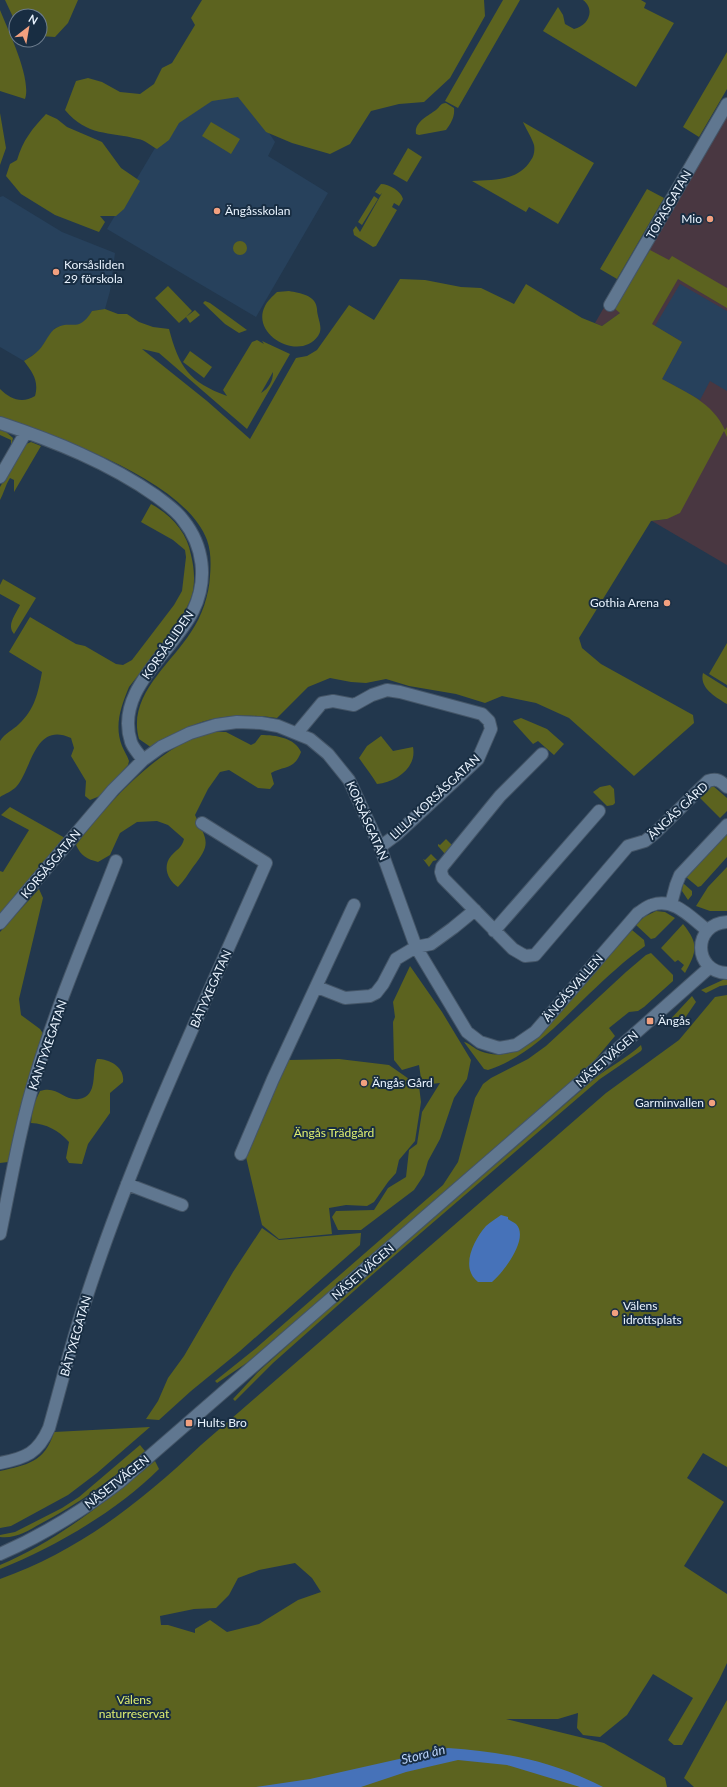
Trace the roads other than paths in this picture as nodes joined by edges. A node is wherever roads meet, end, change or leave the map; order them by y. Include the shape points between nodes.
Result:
1 (727, 104) edge
2 (610, 305) dead end
3 (0, 423) edge
4 (26, 432) junction
5 (0, 477) edge
6 (297, 732) junction
7 (542, 754) dead end
8 (143, 760) junction
9 (727, 787) edge
10 (599, 811) dead end
11 (202, 823) dead end
12 (727, 825) edge
13 (380, 847) junction
14 (116, 861) dead end
15 (671, 904) junction
16 (354, 905) dead end
17 (475, 910) junction
18 (727, 922) edge
19 (0, 923) edge
20 (707, 930) junction
21 (494, 931) junction
22 (416, 947) junction
23 (710, 967) junction
24 (727, 973) edge
25 (317, 987) junction
26 (467, 1032) joint
27 (241, 1154) dead end
28 (128, 1184) junction
29 (182, 1205) dead end
30 (0, 1234) edge
31 (0, 1463) edge
32 (0, 1554) edge

1 - 2 street, TOPASGATAN
3 - 4 street, KORSÅSLIDEN
4 - 5 street
4 - 8 street, KORSÅSLIDEN via 102,464 143,487 182,519 200,548 202,582 194,610 138,687 129,710 132,744
6 - 8 street, KORSÅSGATAN via 261,723 237,722 216,725 190,733 161,747
6 - 13 street, KORSÅSGATAN via 310,739 343,770
6 - 13 street, LILLA KORSÅSGATAN via 322,704 333,701 354,705 387,690 474,711 486,717 491,729 478,759
7 - 17 street, ÄNGÅS GÅRD via 500,796 442,867 444,878
8 - 19 street, KORSÅSGATAN via 113,790
9 - 21 street, ÄNGÅS GÅRD via 714,779 708,781 654,834 645,841 628,846 535,955 520,954
10 - 21 street
11 - 28 street, BÅTYXEGATAN via 266,863 163,1096
12 - 15 street via 680,875
13 - 22 street, KORSÅSGATAN
14 - 30 street, KANTYXEGATAN via 36,1074 23,1121
15 - 20 street
15 - 26 street, ÄNGÅSVALLEN via 651,905 638,913 535,1032 516,1045 499,1048 480,1042
16 - 25 street
17 - 21 street, ÄNGÅS GÅRD
17 - 22 street via 431,944
18 - 20 street via 713,925
20 - 23 street via 701,949 704,960
22 - 25 street via 396,958 383,984 370,996 345,998
22 - 26 street, KORSÅSGATAN
23 - 24 street
23 - 32 street, NÄSETVÄGEN via 120,1482 58,1526
25 - 27 street
28 - 29 street
28 - 31 street, BÅTYXEGATAN via 85,1302 44,1439 30,1455

